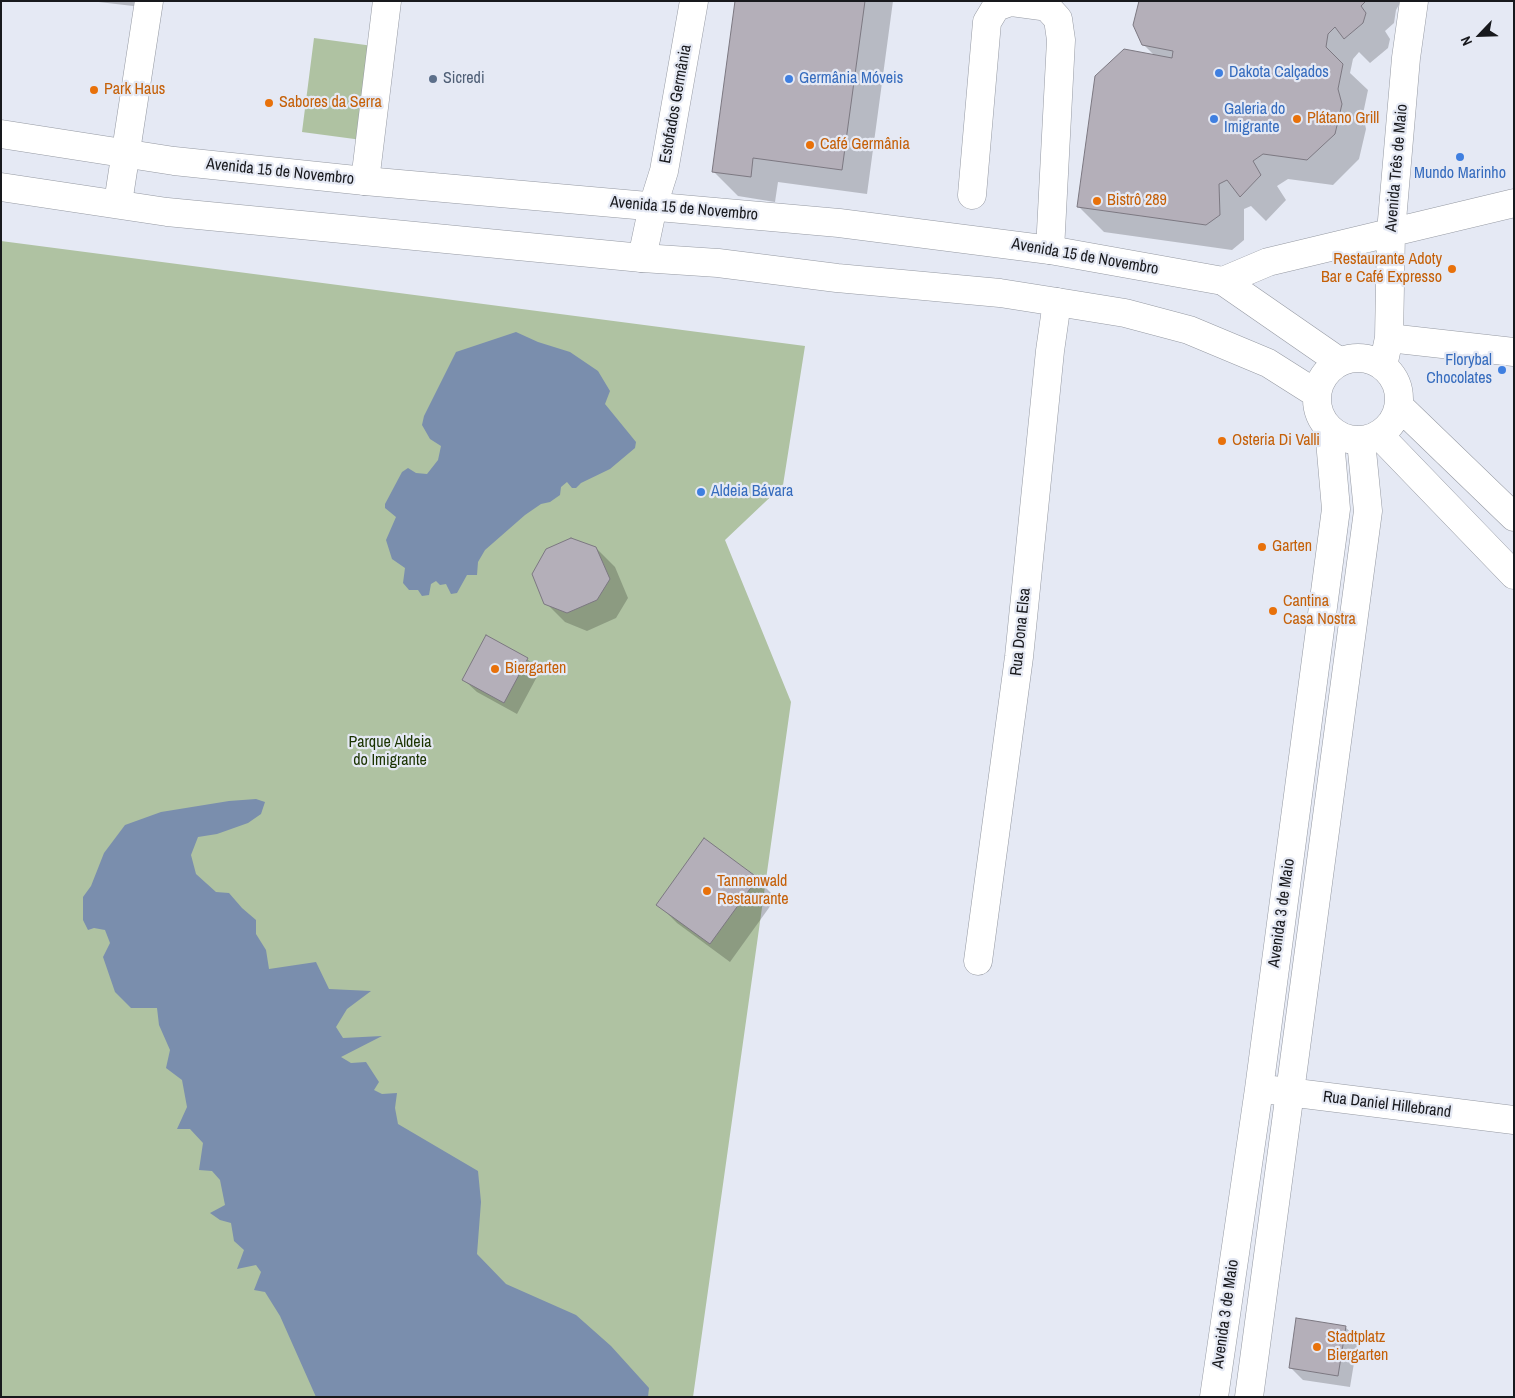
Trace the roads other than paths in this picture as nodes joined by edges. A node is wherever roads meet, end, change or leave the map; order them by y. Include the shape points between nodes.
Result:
1 (149, 1) edge
2 (387, 1) edge
3 (694, 1) edge
4 (1414, 1) edge
5 (1, 134) edge
6 (126, 154) junction
7 (365, 181) junction
8 (1, 187) edge
9 (972, 194) dead end
10 (118, 203) junction
11 (1514, 203) edge
12 (653, 206) junction
13 (1391, 232) junction
14 (1050, 250) junction
15 (642, 258) junction
16 (1223, 281) junction
17 (1057, 302) junction
18 (1389, 338) junction
19 (1514, 352) edge
20 (1340, 362) junction
21 (1383, 366) junction
22 (1317, 394) junction
23 (1399, 406) junction
24 (1329, 429) junction
25 (1370, 438) junction
26 (1514, 517) edge
27 (1514, 575) edge
28 (978, 961) dead end
29 (1259, 1088) junction
30 (1289, 1093) junction
31 (1514, 1120) edge
32 (1214, 1397) edge
33 (1249, 1397) edge

1 - 6 street
2 - 7 street
3 - 12 street, Estofados Germânia via 664,171
4 - 13 street, Avenida Três de Maio
5 - 6 street, Avenida 15 de Novembro
6 - 7 street, Avenida 15 de Novembro
6 - 10 street
7 - 12 street, Avenida 15 de Novembro
8 - 10 street
9 - 14 street via 987,22 996,7 1010,2 1047,7 1058,19 1061,40
10 - 15 street via 167,212
11 - 13 street
12 - 14 street, Avenida 15 de Novembro via 840,223
12 - 15 street, Estofados Germânia
13 - 16 street via 1268,262
13 - 18 street, Avenida Três de Maio
14 - 16 street, Avenida 15 de Novembro
15 - 17 street via 718,263
16 - 20 street, Avenida 15 de Novembro
17 - 22 street via 1125,313 1189,330 1268,363
17 - 28 street, Rua Dona Elsa via 1019,657
18 - 19 street
18 - 21 street, Avenida Três de Maio
20 - 21 street via 1368,358
20 - 22 street via 1327,372
21 - 23 street via 1394,377 1399,391
22 - 24 street via 1317,406
23 - 25 street via 1393,422
23 - 26 street
24 - 25 street via 1349,440
24 - 29 street, Avenida 3 de Maio via 1336,509
25 - 27 street
25 - 30 street, Avenida 3 de Maio via 1368,510
29 - 30 street, Rua Daniel Hillebrand
29 - 32 street, Avenida 3 de Maio
30 - 31 street, Rua Daniel Hillebrand
30 - 33 street, Avenida 3 de Maio

